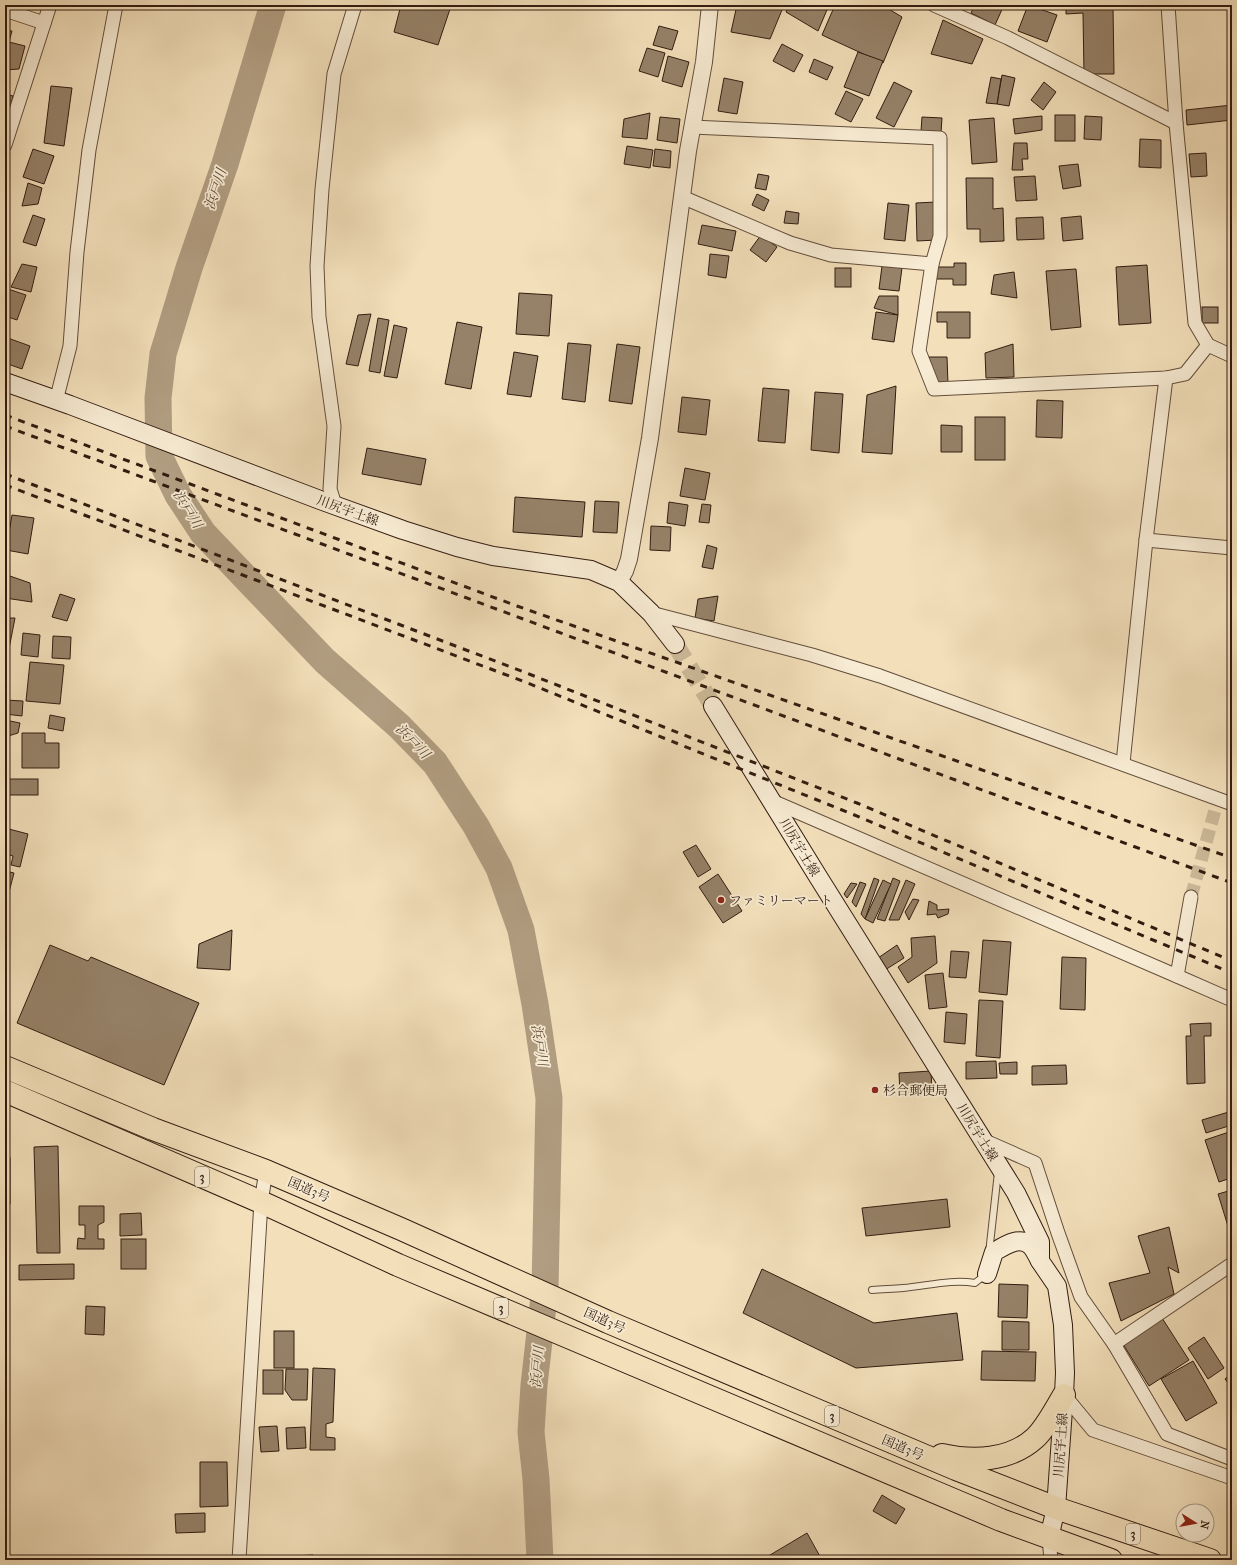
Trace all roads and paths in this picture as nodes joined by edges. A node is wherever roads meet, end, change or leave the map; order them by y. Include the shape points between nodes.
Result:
1 (50, 5) edge
2 (116, 5) edge
3 (355, 5) edge
4 (710, 5) edge
5 (934, 5) edge
6 (1168, 5) edge
7 (5, 10) edge
8 (44, 23) junction
9 (1176, 123) junction
10 (692, 127) junction
11 (5, 145) edge
12 (682, 198) junction
13 (932, 264) junction
14 (1208, 345) junction
15 (1232, 356) edge
16 (1166, 378) junction
17 (5, 382) edge
18 (63, 403) junction
19 (328, 503) junction
20 (1146, 540) junction
21 (1232, 548) edge
22 (619, 582) junction
23 (652, 613) junction
24 (675, 644) tunnel mouth
25 (713, 706) tunnel mouth
26 (1123, 763) junction
27 (772, 801) junction
28 (1232, 804) edge
29 (1191, 898) tunnel mouth
30 (1178, 976) junction
31 (1232, 1000) edge
32 (5, 1067) edge
33 (5, 1091) edge
34 (983, 1140) junction
35 (998, 1165) junction
36 (266, 1171) junction
37 (261, 1202) junction
38 (1040, 1261) junction
39 (1232, 1264) edge
40 (987, 1274) junction
41 (872, 1290) dead end
42 (1114, 1344) junction
43 (1064, 1395) junction
44 (902, 1446) junction
45 (1232, 1459) edge
46 (1232, 1478) edge
47 (1056, 1508) junction
48 (1049, 1538) junction
49 (239, 1560) edge
50 (1051, 1560) edge
51 (1112, 1560) edge
52 (1210, 1560) edge

1 - 8 street
2 - 18 street via 89,150
3 - 19 street via 334,74 317,266 319,316 334,426
4 - 10 street via 704,62
5 - 9 street via 1008,38
6 - 9 street
7 - 8 street
8 - 11 street
9 - 14 street via 1195,323
10 - 12 street
10 - 13 street via 940,138 940,236
12 - 13 street via 790,243 831,255
12 - 22 street via 653,418 635,530 629,559
13 - 16 street via 919,351 934,389
14 - 15 street
14 - 16 street via 1185,374
16 - 20 street
17 - 18 main road, 川尻宇土線
18 - 19 main road, 川尻宇土線
19 - 22 main road, 川尻宇土線 via 457,547 493,556 591,570
20 - 21 street
20 - 26 street
22 - 23 main road, 川尻宇土線
23 - 24 main road, 川尻宇土線
23 - 26 street via 812,655 880,676
25 - 27 main road, 川尻宇土線
26 - 28 street
27 - 30 street
27 - 34 main road, 川尻宇土線
29 - 30 street
30 - 31 street
32 - 36 highway, 国道3号 / 3 via 153,1129
33 - 37 highway, 3
34 - 35 main road, 川尻宇土線
34 - 42 street via 1035,1163 1081,1297
35 - 38 main road, 川尻宇土線 via 1016,1192 1040,1242
35 - 40 lane
36 - 37 street
36 - 44 highway, 国道3号 / 3 via 608,1322
37 - 48 highway, 3 via 398,1265
37 - 49 street
38 - 40 main road via 1031,1246 1025,1242 1011,1242 994,1252
38 - 43 main road, 川尻宇土線 via 1057,1286 1063,1325
39 - 42 street
40 - 41 lane via 975,1283 965,1281
42 - 45 street via 1167,1434
43 - 44 highway via 1036,1438 1022,1448 1008,1453 985,1459 955,1458
43 - 46 street via 1093,1430
43 - 47 main road, 川尻宇土線
44 - 47 highway, 国道3号 / 3
47 - 48 main road, 川尻宇土線
47 - 52 highway, 国道3号 / 3
48 - 50 street
48 - 51 highway, 3

